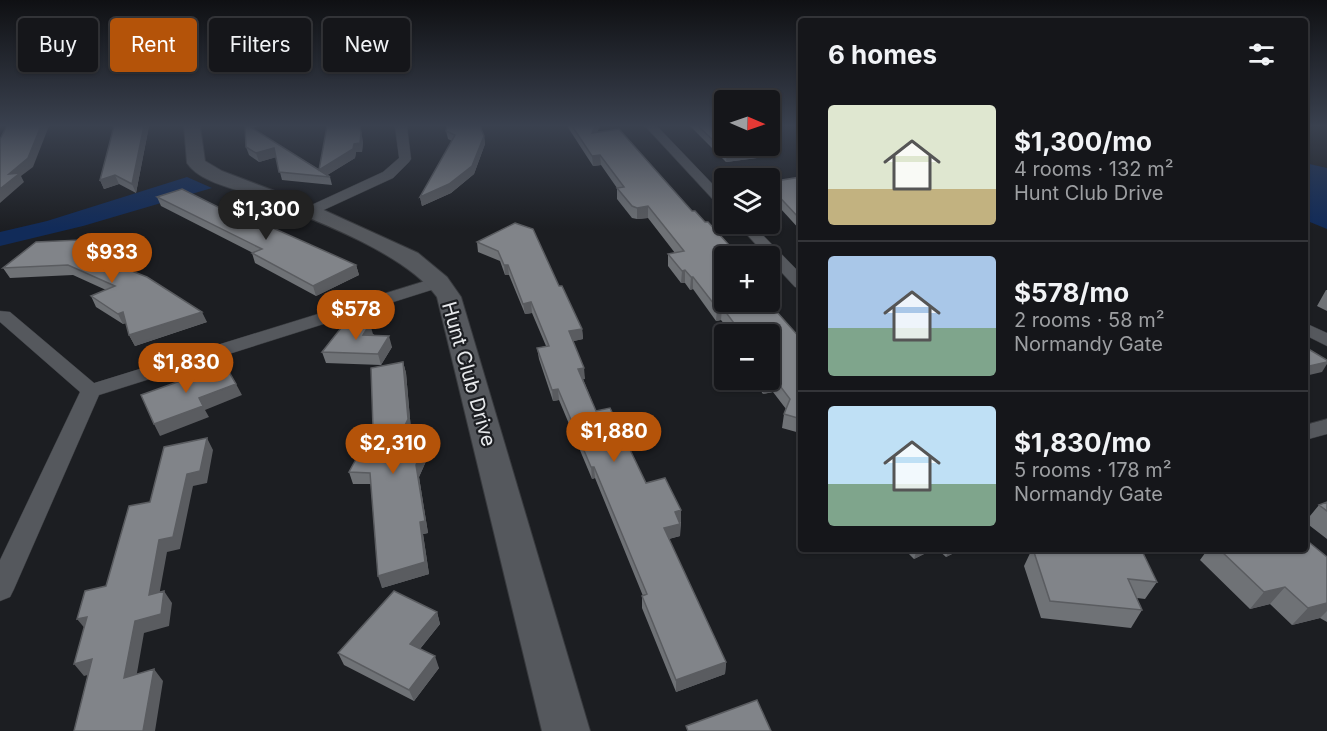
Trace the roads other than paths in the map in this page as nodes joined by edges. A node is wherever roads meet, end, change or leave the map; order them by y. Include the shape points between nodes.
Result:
1 (196, 160) edge
2 (404, 160) edge
3 (683, 160) edge
4 (714, 193) edge
5 (310, 211) junction
6 (754, 234) edge
7 (798, 280) edge
8 (438, 282) junction
9 (0, 316) edge
10 (1308, 330) edge
11 (1327, 340) edge
12 (91, 391) junction
13 (1327, 426) edge
14 (1308, 432) edge
15 (0, 589) edge
16 (566, 731) edge

1 - 5 street, Hunt Club Drive via 215,175
2 - 5 street via 388,175
3 - 4 street
5 - 8 street, Hunt Club Drive via 410,258
6 - 7 street
8 - 12 street
8 - 16 street, Hunt Club Drive via 449,297
9 - 12 street
10 - 11 street
12 - 15 street
13 - 14 street

